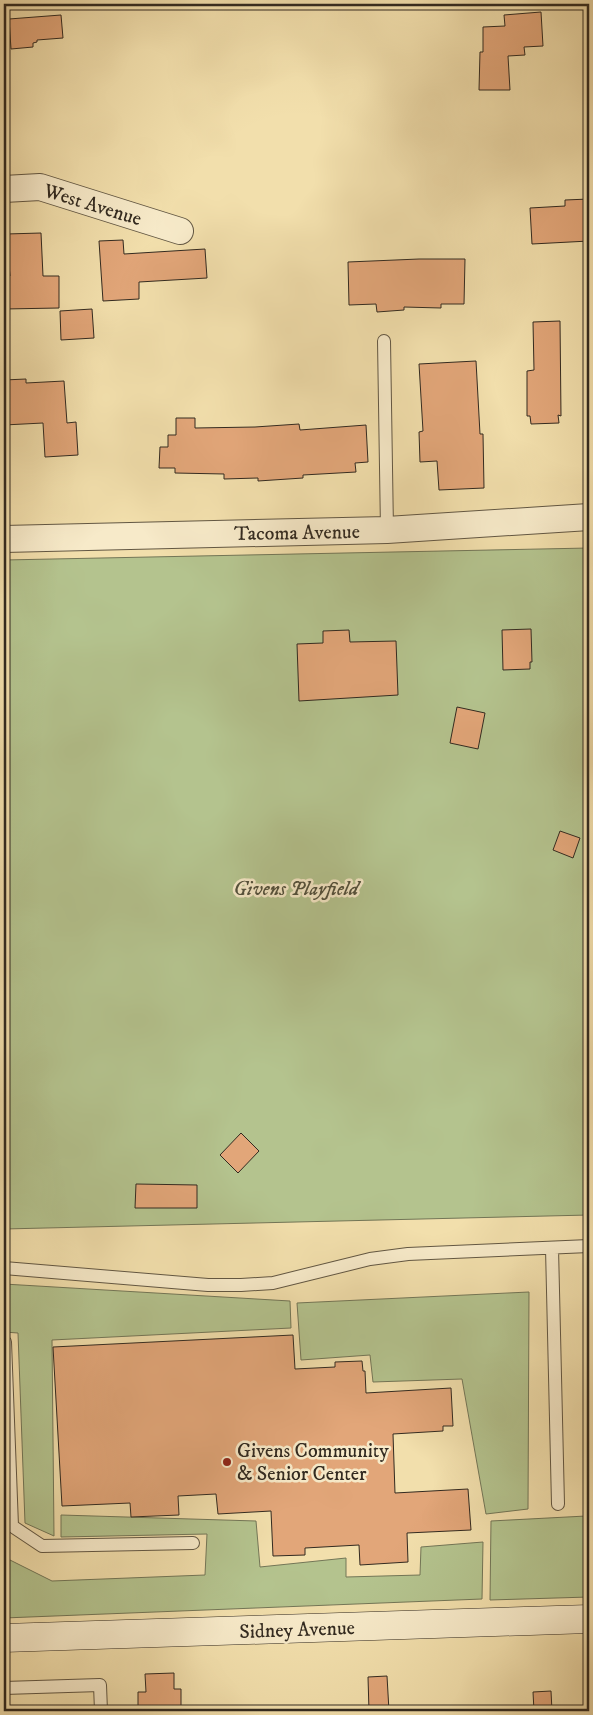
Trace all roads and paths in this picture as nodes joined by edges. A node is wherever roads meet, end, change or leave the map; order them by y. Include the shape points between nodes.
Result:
1 (4, 189) edge
2 (180, 231) dead end
3 (384, 341) dead end
4 (589, 517) edge
5 (387, 530) junction
6 (4, 539) edge
7 (589, 1246) edge
8 (552, 1248) junction
9 (4, 1268) edge
10 (4, 1342) edge
11 (558, 1504) dead end
12 (8, 1526) edge
13 (193, 1543) dead end
14 (589, 1619) edge
15 (4, 1638) edge
16 (4, 1688) edge
17 (101, 1711) edge

1 - 2 street, West Avenue via 40,187
3 - 5 lane
4 - 5 street, Tacoma Avenue
5 - 6 street, Tacoma Avenue
7 - 8 lane
8 - 9 lane via 408,1254 370,1259 272,1283 241,1286
8 - 11 lane
10 - 12 lane
12 - 13 lane via 42,1546
14 - 15 main road, Sidney Avenue
16 - 17 lane via 100,1685

